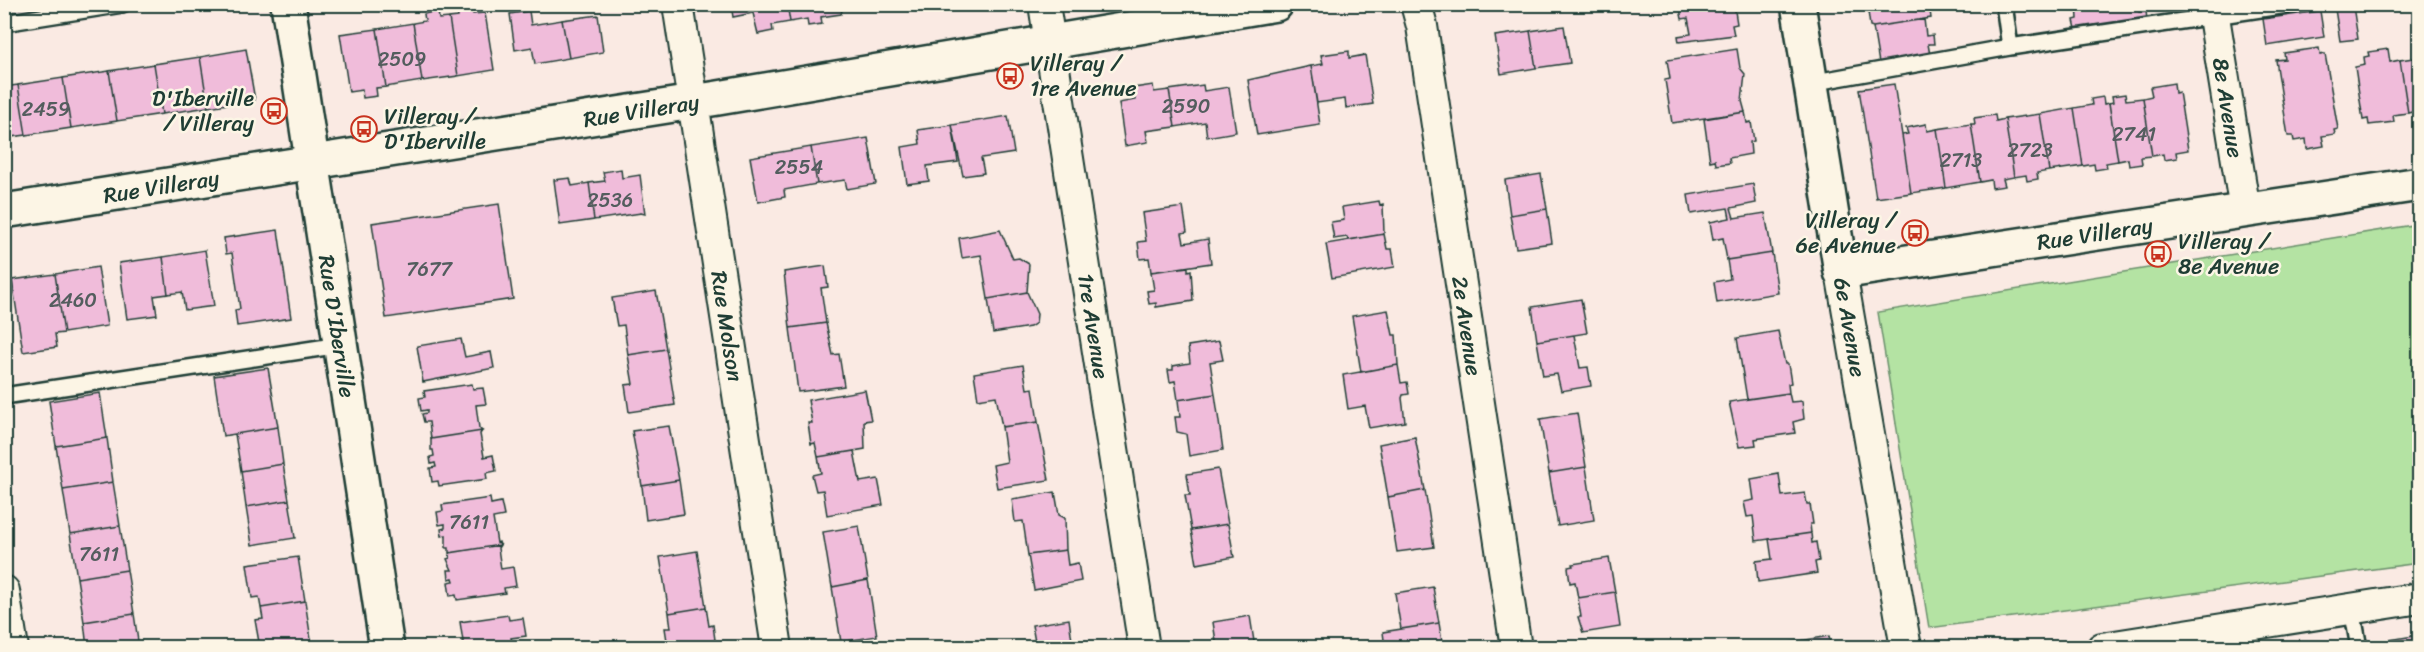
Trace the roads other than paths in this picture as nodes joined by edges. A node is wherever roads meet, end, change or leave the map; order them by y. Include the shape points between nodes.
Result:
1 (123, 4) edge
2 (288, 4) edge
3 (678, 4) edge
4 (1044, 4) edge
5 (1276, 4) edge
6 (1416, 4) edge
7 (1798, 4) edge
8 (2004, 4) edge
9 (2295, 4) edge
10 (98, 6) edge
11 (2212, 11) edge
12 (4, 23) edge
13 (1049, 43) junction
14 (2010, 47) junction
15 (1810, 83) junction
16 (693, 102) junction
17 (312, 163) junction
18 (2420, 184) edge
19 (4, 211) edge
20 (2245, 211) junction
21 (1840, 272) junction
22 (340, 345) junction
23 (4, 396) edge
24 (4, 591) edge
25 (2420, 598) edge
26 (2352, 609) junction
27 (2208, 640) edge
28 (13, 648) edge
29 (387, 648) edge
30 (777, 648) edge
31 (1144, 648) edge
32 (1516, 648) edge
33 (1906, 648) edge
34 (2102, 648) edge
35 (2359, 648) edge

1 - 10 lane
2 - 17 street, Rue D'Iberville
3 - 16 street, Rue Molson
4 - 13 street, 1re Avenue
5 - 13 street, Rue Villeray
6 - 32 street, 2e Avenue
7 - 15 street, 6e Avenue
8 - 14 lane
9 - 11 lane
10 - 12 lane
11 - 14 lane
11 - 20 street, 8e Avenue
13 - 16 street, Rue Villeray
13 - 31 street, 1re Avenue
14 - 15 lane
15 - 21 street, 6e Avenue
16 - 17 street, Rue Villeray
16 - 30 street, Rue Molson
17 - 19 street, Rue Villeray
17 - 22 street, Rue D'Iberville
18 - 20 street, Rue Villeray
20 - 21 street, Rue Villeray
21 - 33 street, 6e Avenue
22 - 23 lane
22 - 29 street, Rue D'Iberville
24 - 28 street
25 - 26 street
26 - 27 street
26 - 35 lane
27 - 34 street

